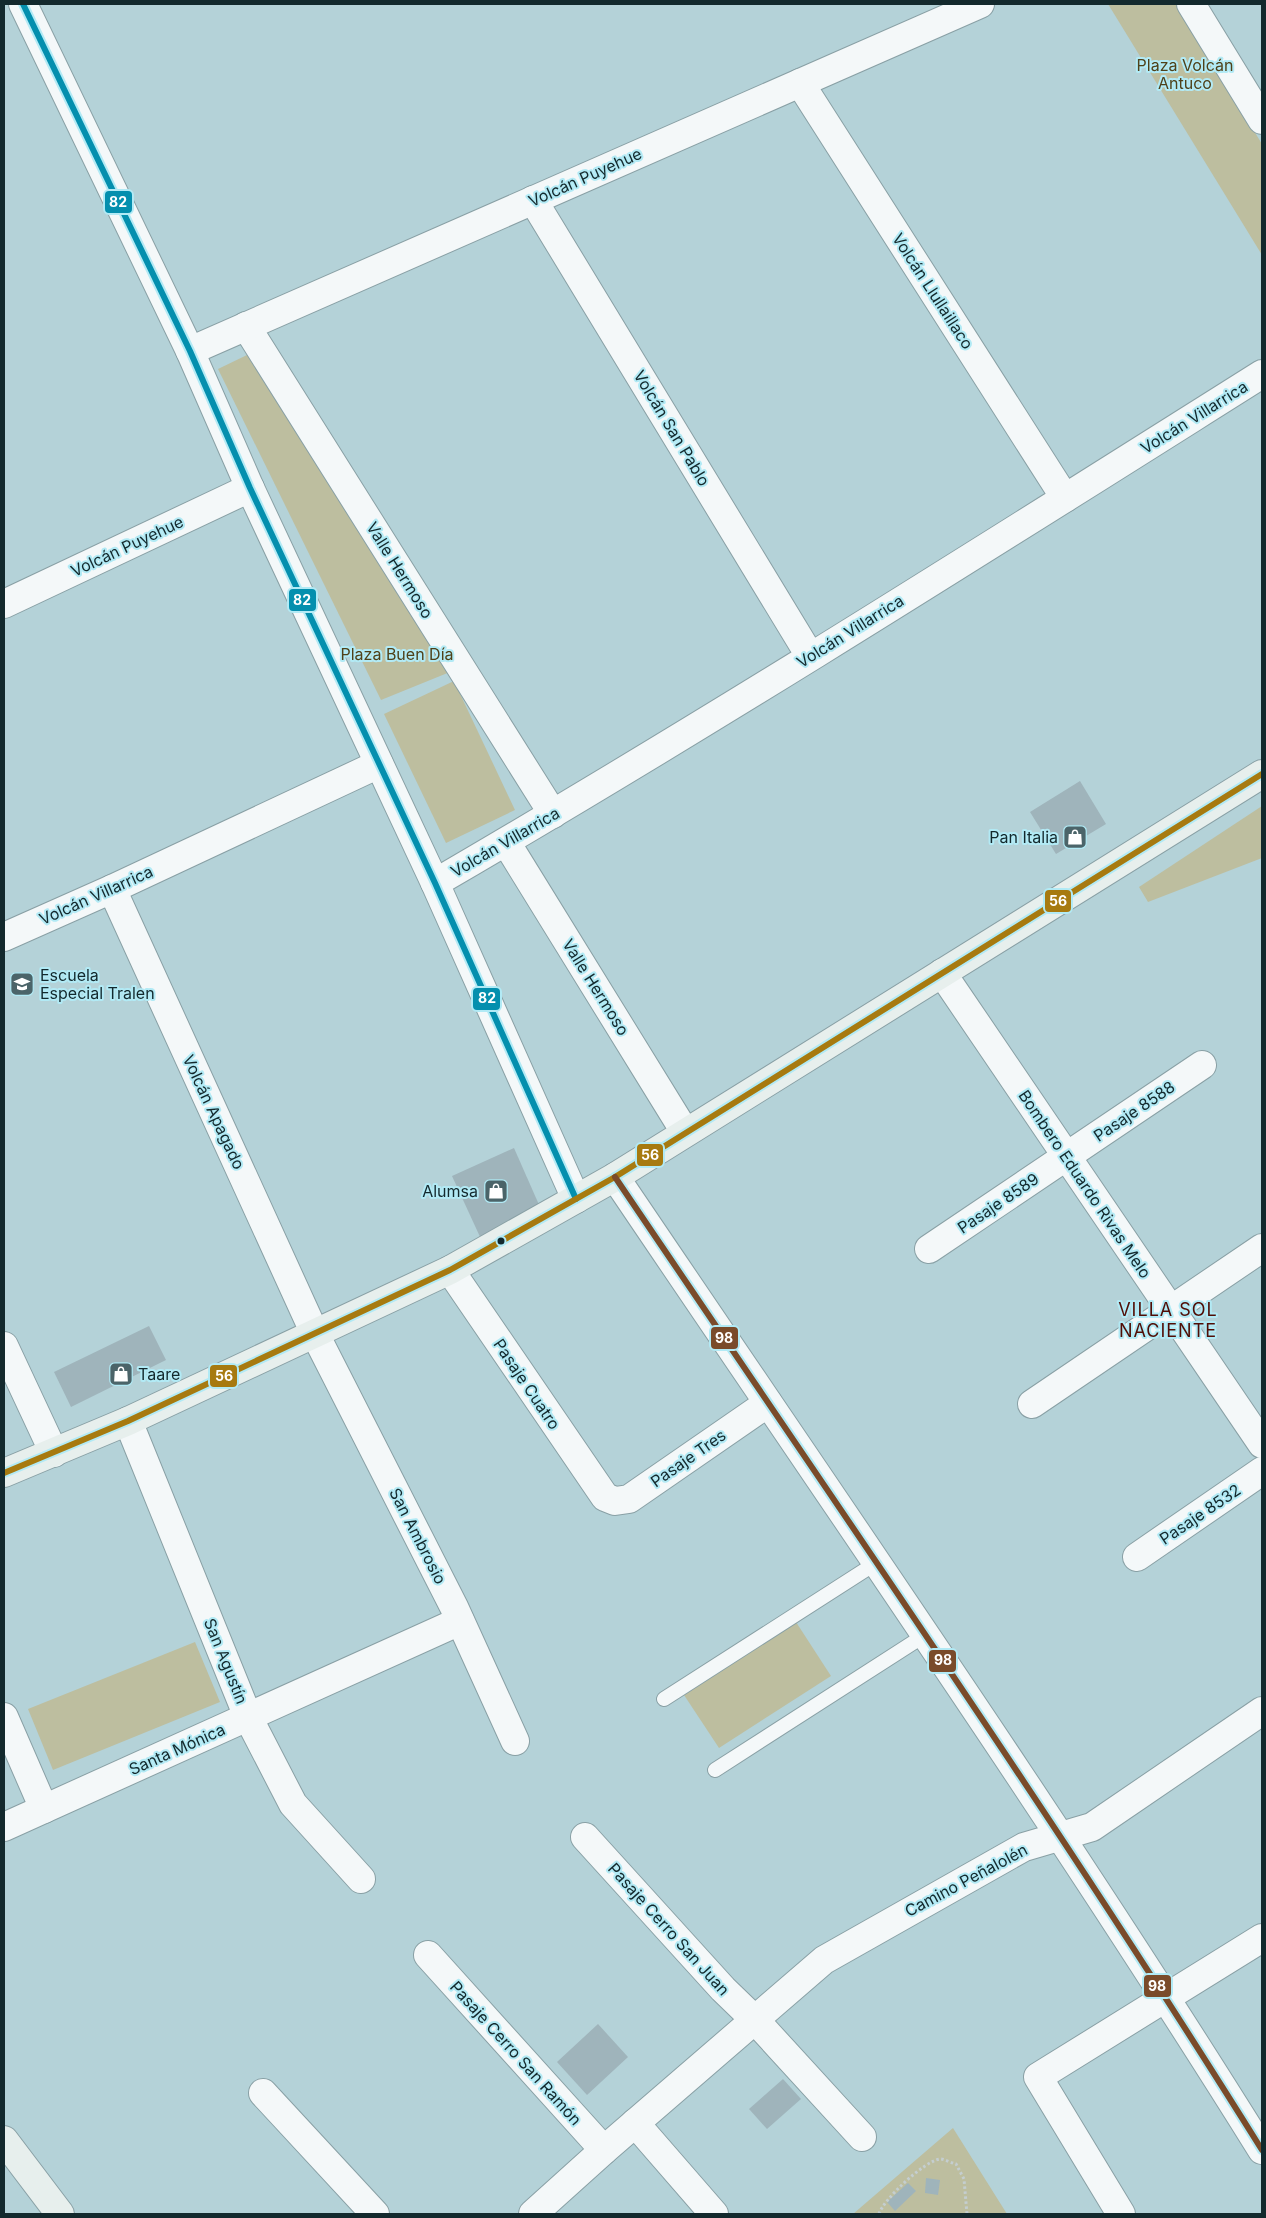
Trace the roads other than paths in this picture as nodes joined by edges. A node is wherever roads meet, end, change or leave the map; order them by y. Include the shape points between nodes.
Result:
1 (23, 4) edge
2 (980, 4) edge
3 (1191, 4) edge
4 (800, 83) junction
5 (1262, 120) edge
6 (533, 200) junction
7 (246, 326) junction
8 (190, 351) junction
9 (1262, 374) edge
10 (250, 488) junction
11 (1066, 498) junction
12 (4, 604) edge
13 (810, 656) junction
14 (379, 764) junction
15 (1262, 774) edge
16 (553, 814) junction
17 (506, 842) junction
18 (436, 883) junction
19 (112, 889) junction
20 (4, 937) edge
21 (942, 973) junction
22 (1202, 1065) dead end
23 (685, 1132) junction
24 (1066, 1156) junction
25 (615, 1177) junction
26 (576, 1199) junction
27 (1262, 1248) edge
28 (929, 1249) dead end
29 (450, 1270) junction
30 (1171, 1309) junction
31 (315, 1334) junction
32 (4, 1346) edge
33 (768, 1403) junction
34 (1032, 1404) dead end
35 (128, 1421) junction
36 (1262, 1444) edge
37 (54, 1453) junction
38 (1262, 1471) edge
39 (4, 1473) edge
40 (605, 1497) joint
41 (1137, 1557) dead end
42 (876, 1563) junction
43 (460, 1621) junction
44 (924, 1634) junction
45 (664, 1699) dead end
46 (1262, 1711) edge
47 (4, 1717) edge
48 (248, 1717) junction
49 (515, 1741) dead end
50 (715, 1770) dead end
51 (44, 1809) junction
52 (4, 1827) edge
53 (1060, 1835) junction
54 (585, 1836) dead end
55 (361, 1879) dead end
56 (1262, 1938) edge
57 (428, 1955) dead end
58 (1167, 1997) junction
59 (755, 2020) junction
60 (263, 2093) dead end
61 (635, 2123) junction
62 (862, 2136) dead end
63 (4, 2140) edge
64 (604, 2150) junction
65 (1262, 2150) edge
66 (60, 2214) edge
67 (375, 2214) edge
68 (533, 2214) edge
69 (714, 2214) edge
70 (1121, 2214) edge

1 - 8 street
2 - 4 street, Volcán Puyehue
3 - 5 street
4 - 6 street, Volcán Puyehue
4 - 11 street, Volcán Llullaillaco
6 - 7 street, Volcán Puyehue
6 - 13 street, Volcán San Pablo
7 - 8 street, Volcán Puyehue
7 - 16 street, Valle Hermoso
8 - 10 street
9 - 11 street, Volcán Villarrica
10 - 12 street, Volcán Puyehue
10 - 14 street
11 - 13 street, Volcán Villarrica
13 - 16 street, Volcán Villarrica
14 - 18 street
14 - 19 street, Volcán Villarrica
15 - 21 street
16 - 17 street, Volcán Villarrica
17 - 18 street, Volcán Villarrica
17 - 23 street, Valle Hermoso
18 - 26 street
19 - 20 street, Volcán Villarrica
19 - 31 street, Volcán Apagado
21 - 23 street
21 - 24 street, Bombero Eduardo Rivas Melo
22 - 24 street, Pasaje 8588
23 - 25 street
24 - 28 street, Pasaje 8589
24 - 30 street, Bombero Eduardo Rivas Melo
25 - 26 street
25 - 33 street
26 - 29 street
27 - 30 street
29 - 31 street
29 - 40 street, Pasaje Cuatro
30 - 34 street
30 - 36 street, Bombero Eduardo Rivas Melo
31 - 35 street
31 - 43 street, San Ambrosio
32 - 37 street
33 - 40 street, Pasaje Tres via 629,1499 615,1501
33 - 42 street
35 - 37 street
35 - 48 street, San Agustín
37 - 39 street
38 - 41 street, Pasaje 8532
42 - 44 street
42 - 45 lane
43 - 48 street, Santa Mónica
43 - 49 street, San Ambrosio
44 - 50 lane
44 - 53 street
46 - 53 street, Camino Peñalolén via 1092,1826
47 - 51 street
48 - 51 street, Santa Mónica
48 - 55 street, San Agustín via 293,1804
51 - 52 street, Santa Mónica
53 - 58 street
53 - 59 street, Camino Peñalolén via 1024,1847 845,1947 824,1960
54 - 59 street, Pasaje Cerro San Juan
56 - 58 street
57 - 64 street, Pasaje Cerro San Ramón
58 - 65 street
58 - 70 street via 1038,2077
59 - 61 street, Camino Peñalolén
59 - 62 street
60 - 67 street
61 - 64 street, Camino Peñalolén
61 - 69 street
63 - 66 street
64 - 68 street, Camino Peñalolén

